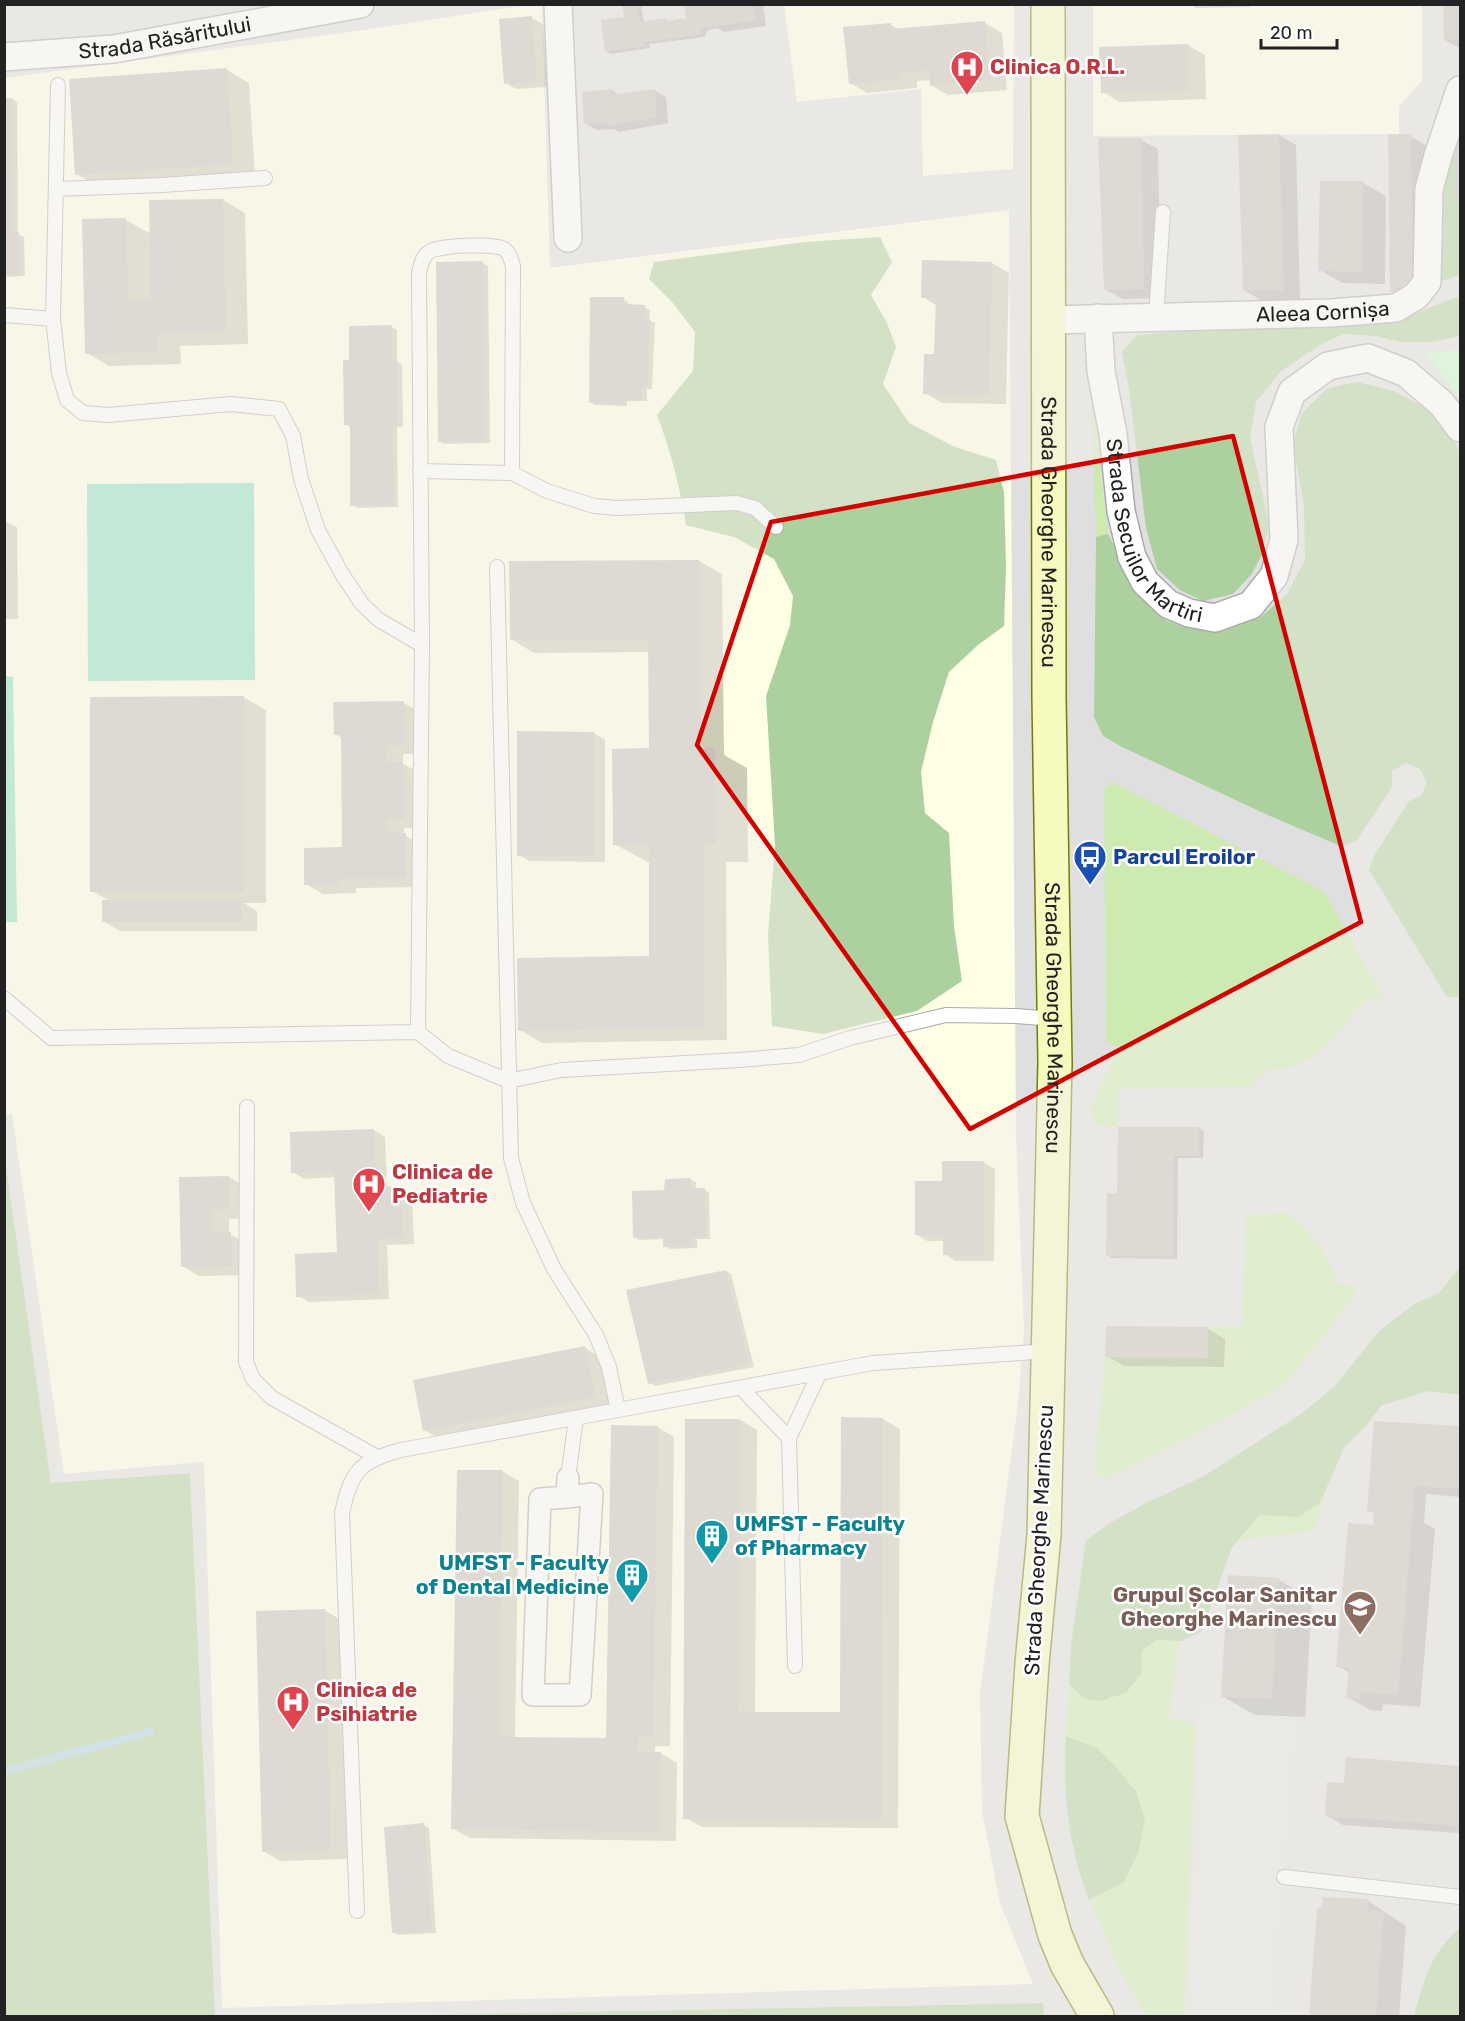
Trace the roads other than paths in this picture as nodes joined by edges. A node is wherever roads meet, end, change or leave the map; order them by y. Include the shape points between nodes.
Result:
1 (360, 4) edge
2 (558, 4) edge
3 (1048, 4) edge
4 (4, 57) edge
5 (58, 85) dead end
6 (1461, 90) edge
7 (265, 178) dead end
8 (57, 189) junction
9 (1163, 212) dead end
10 (568, 238) dead end
11 (4, 315) edge
12 (1156, 317) junction
13 (1098, 318) junction
14 (53, 319) junction
15 (1049, 320) junction
16 (1461, 428) edge
17 (420, 471) junction
18 (512, 472) junction
19 (776, 527) dead end
20 (497, 567) dead end
21 (422, 645) junction
22 (4, 998) edge
23 (1054, 1019) junction
24 (418, 1032) junction
25 (508, 1081) junction
26 (247, 1107) dead end
27 (1049, 1351) junction
28 (819, 1374) junction
29 (741, 1388) junction
30 (618, 1410) junction
31 (576, 1418) junction
32 (789, 1438) junction
33 (376, 1457) junction
34 (568, 1487) junction
35 (795, 1666) dead end
36 (1284, 1877) dead end
37 (1461, 1897) edge
38 (357, 1911) dead end
39 (1097, 2016) edge

1 - 4 street, Strada Răsăritului via 114,49
2 - 10 street
3 - 15 main road, Strada Gheorghe Marinescu
5 - 8 lane
6 - 12 street, Aleea Cornișa via 1429,189 1427,282 1416,296 1396,308
7 - 8 lane
8 - 14 lane
9 - 12 lane
11 - 14 lane
12 - 13 street, Aleea Cornișa
13 - 15 street, Aleea Cornișa
13 - 16 street, Strada Secuilor Martiri via 1101,371 1121,511 1132,557 1145,582 1168,604 1189,613 1215,618 1251,605 1275,576 1284,540 1279,427 1292,392 1328,366 1368,358 1406,373 1442,404
14 - 21 lane via 59,373 67,400 83,413 108,415 231,404 279,409 293,436 301,479 318,530 342,574 362,604 379,620
15 - 23 main road, Strada Gheorghe Marinescu
17 - 18 lane
17 - 18 lane via 419,273 423,259 430,250 441,248 496,246 505,250 513,266
17 - 21 lane
18 - 19 lane via 547,491 594,506 737,502 755,508
20 - 25 lane
21 - 24 lane
22 - 24 lane via 51,1038
23 - 25 lane via 946,1016 850,1038 799,1055 561,1070
23 - 27 main road, Strada Gheorghe Marinescu
24 - 25 lane via 448,1056
25 - 30 lane via 511,1158 522,1203 554,1269 596,1335 609,1367
26 - 33 lane via 246,1362 253,1379 272,1398
27 - 28 lane via 873,1363
27 - 39 main road, Strada Gheorghe Marinescu via 1044,1535 1022,1816 1055,1935
28 - 29 lane
28 - 32 lane
29 - 30 lane
29 - 32 lane
30 - 31 lane
31 - 33 lane
31 - 34 lane
32 - 35 lane
33 - 38 lane via 359,1469 347,1488 342,1513
34 - 34 street via 540,1499 533,1695 580,1695 592,1494
36 - 37 lane

